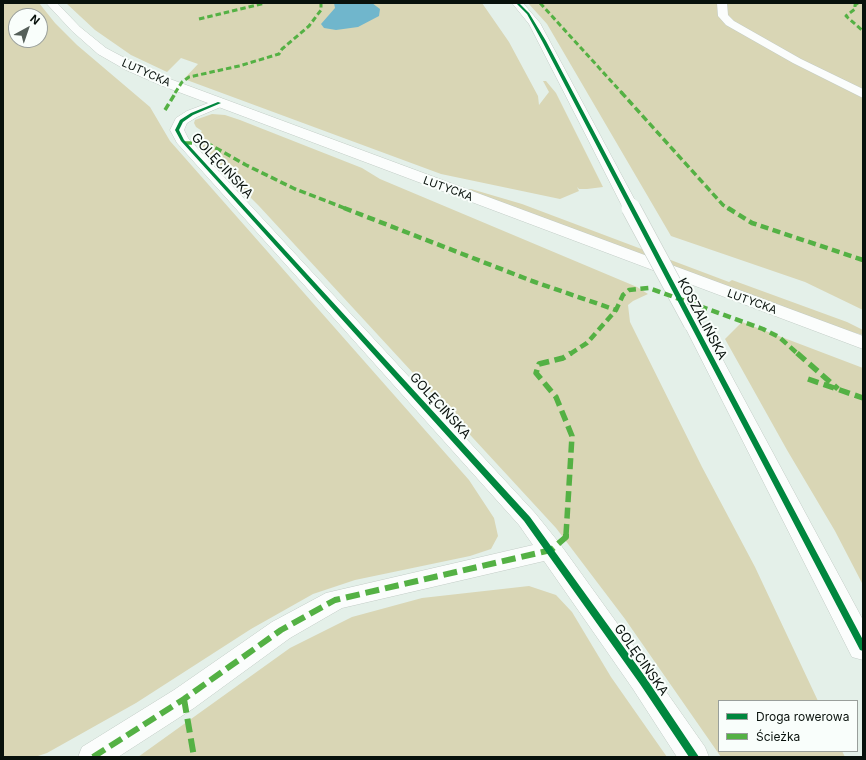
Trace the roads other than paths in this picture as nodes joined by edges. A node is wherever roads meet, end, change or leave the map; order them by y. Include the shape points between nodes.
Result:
1 (51, 3) edge
2 (517, 3) edge
3 (722, 3) edge
4 (863, 94) edge
5 (219, 103) junction
6 (863, 343) edge
7 (551, 550) junction
8 (863, 648) edge
9 (93, 757) edge
10 (694, 757) edge

1 - 5 main road, LUTYCKA via 86,38 112,56 152,76
2 - 8 main road, KOSZALIŃSKA, bridge via 528,14 537,29
3 - 4 street via 723,16 730,23 791,58
5 - 6 main road, LUTYCKA
5 - 7 street, GOLĘCIŃSKA via 181,121 177,130 182,140 450,433
7 - 9 street via 336,600 281,630 184,699
7 - 10 street, GOLĘCIŃSKA

